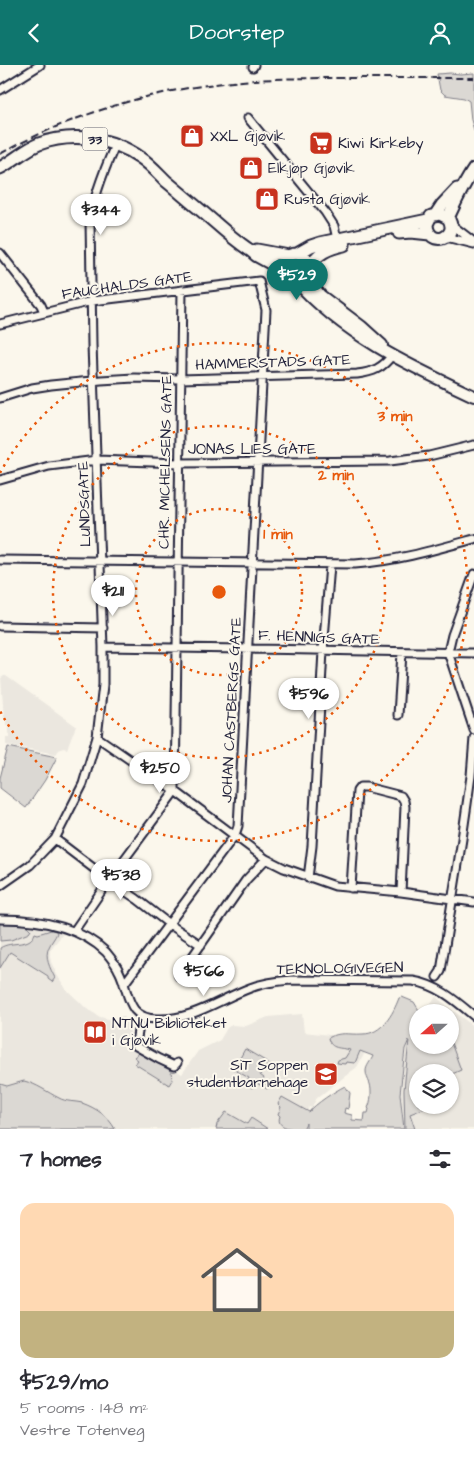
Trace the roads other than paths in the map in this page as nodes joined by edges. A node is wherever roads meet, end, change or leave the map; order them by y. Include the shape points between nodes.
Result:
1 (40, 65) edge
2 (0, 90) edge
3 (248, 118) dead end
4 (113, 150) junction
5 (16, 159) junction
6 (0, 168) edge
7 (474, 169) edge
8 (166, 181) junction
9 (466, 181) junction
10 (432, 217) junction
11 (450, 221) junction
12 (430, 234) junction
13 (446, 237) junction
14 (337, 239) junction
15 (474, 243) edge
16 (250, 250) junction
17 (0, 253) edge
18 (293, 255) junction
19 (308, 269) junction
20 (283, 271) junction
21 (296, 280) junction
22 (259, 281) joint
23 (182, 290) junction
24 (92, 301) junction
25 (44, 312) junction
26 (0, 324) edge
27 (392, 355) junction
28 (263, 376) junction
29 (180, 379) junction
30 (94, 382) junction
31 (474, 396) edge
32 (0, 398) edge
33 (474, 445) edge
34 (97, 460) junction
35 (258, 461) junction
36 (179, 463) junction
37 (0, 480) edge
38 (474, 539) edge
39 (0, 560) edge
40 (100, 562) junction
41 (177, 563) junction
42 (252, 564) junction
43 (330, 565) junction
44 (474, 574) edge
45 (0, 626) edge
46 (103, 627) junction
47 (103, 647) junction
48 (176, 648) junction
49 (248, 649) junction
50 (324, 651) junction
51 (402, 653) junction
52 (448, 653) junction
53 (474, 653) edge
54 (398, 715) dead end
55 (474, 730) edge
56 (97, 737) junction
57 (474, 738) edge
58 (175, 791) junction
59 (235, 835) junction
60 (55, 839) junction
61 (266, 859) junction
62 (308, 877) junction
63 (109, 880) junction
64 (0, 886) edge
65 (351, 888) junction
66 (401, 892) junction
67 (452, 898) junction
68 (474, 902) edge
69 (0, 919) edge
70 (170, 924) junction
71 (74, 931) junction
72 (201, 945) junction
73 (179, 976) dead end
74 (438, 977) dead end
75 (124, 984) junction
76 (474, 1016) edge
77 (144, 1017) junction
78 (177, 1063) dead end

1 - 2 street
3 - 14 street via 325,211
4 - 5 main road, 33 via 71,144
4 - 8 main road, 33
4 - 24 street, LUNDSGATE via 93,202 90,221
5 - 6 main road, 33
5 - 8 main road, 33 via 28,150 49,142 70,138 100,140 132,152
7 - 9 main road
8 - 16 main road, 33
9 - 10 main road
9 - 11 main road via 454,202
10 - 11 main road via 444,214
10 - 12 main road via 427,228
10 - 14 main road
11 - 13 main road via 450,233
11 - 15 street
12 - 13 main road via 439,239
12 - 19 main road via 389,234 337,247 319,254
13 - 15 street
14 - 18 main road
16 - 18 main road, 33
16 - 20 main road, 33
17 - 25 street
18 - 19 main road via 304,257
18 - 20 main road via 284,263
19 - 21 main road via 302,279
19 - 27 main road via 320,295
20 - 21 main road, 33 via 288,278
21 - 27 main road via 318,304
22 - 23 street, FAUCHALDS GATE
22 - 28 street, JOHAN CASTBERGS GATE via 266,310
23 - 24 street, FAUCHALDS GATE
23 - 29 street, CHR. MICHELSENS GATE
24 - 25 street, FAUCHALDS GATE
24 - 30 street, LUNDSGATE
25 - 26 street, FAUCHALDS GATE
27 - 28 street, HAMMERSTADS GATE via 370,372
27 - 31 main road
28 - 29 street, HAMMERSTADS GATE
28 - 35 street, JOHAN CASTBERGS GATE
29 - 30 street, HAMMERSTADS GATE via 134,378
29 - 36 street, CHR. MICHELSENS GATE
30 - 32 street, HAMMERSTADS GATE via 51,385
30 - 34 street, LUNDSGATE
33 - 35 street, JONAS LIES GATE via 392,461
34 - 36 street, JONAS LIES GATE
34 - 37 street, JONAS LIES GATE via 49,466
34 - 40 street, LUNDSGATE
35 - 36 street, JONAS LIES GATE
35 - 42 street, JOHAN CASTBERGS GATE
36 - 41 street, CHR. MICHELSENS GATE
38 - 43 street via 379,563
39 - 40 street
40 - 41 street
40 - 46 street, LUNDSGATE
41 - 42 street
41 - 48 street, CHR. MICHELSENS GATE
42 - 43 street
42 - 49 street, JOHAN CASTBERGS GATE
43 - 50 street
44 - 52 street
45 - 46 street
46 - 47 street, LUNDSGATE
47 - 48 street, F. HENNIGS GATE
47 - 56 street, LUNDSGATE via 103,685
48 - 49 street, F. HENNIGS GATE
48 - 58 street, CHR. MICHELSENS GATE
49 - 50 street, F. HENNIGS GATE
49 - 59 street, JOHAN CASTBERGS GATE
50 - 51 street, F. HENNIGS GATE
50 - 62 street
51 - 52 street, F. HENNIGS GATE
51 - 54 street
52 - 53 street, F. HENNIGS GATE
52 - 55 street
56 - 58 street
56 - 60 street, LUNDSGATE via 83,784
57 - 67 street
58 - 59 street
58 - 63 street
59 - 61 street
59 - 70 street, JOHAN CASTBERGS GATE
60 - 63 street
60 - 64 street, LUNDSGATE via 30,865
61 - 62 street
61 - 72 street via 246,880
62 - 65 street
63 - 70 street
63 - 71 street
65 - 66 street
65 - 66 street via 357,791 366,787 401,797 404,801
66 - 67 street
67 - 68 street
67 - 74 street
69 - 71 street via 26,920
70 - 72 street
70 - 75 street, JOHAN CASTBERGS GATE
71 - 75 street via 105,951 115,963
72 - 73 street
75 - 77 street via 134,1011
76 - 77 street, TEKNOLOGIVEGEN via 445,993 423,982 291,980 250,988 185,1016
77 - 78 street via 136,1045 174,1067

